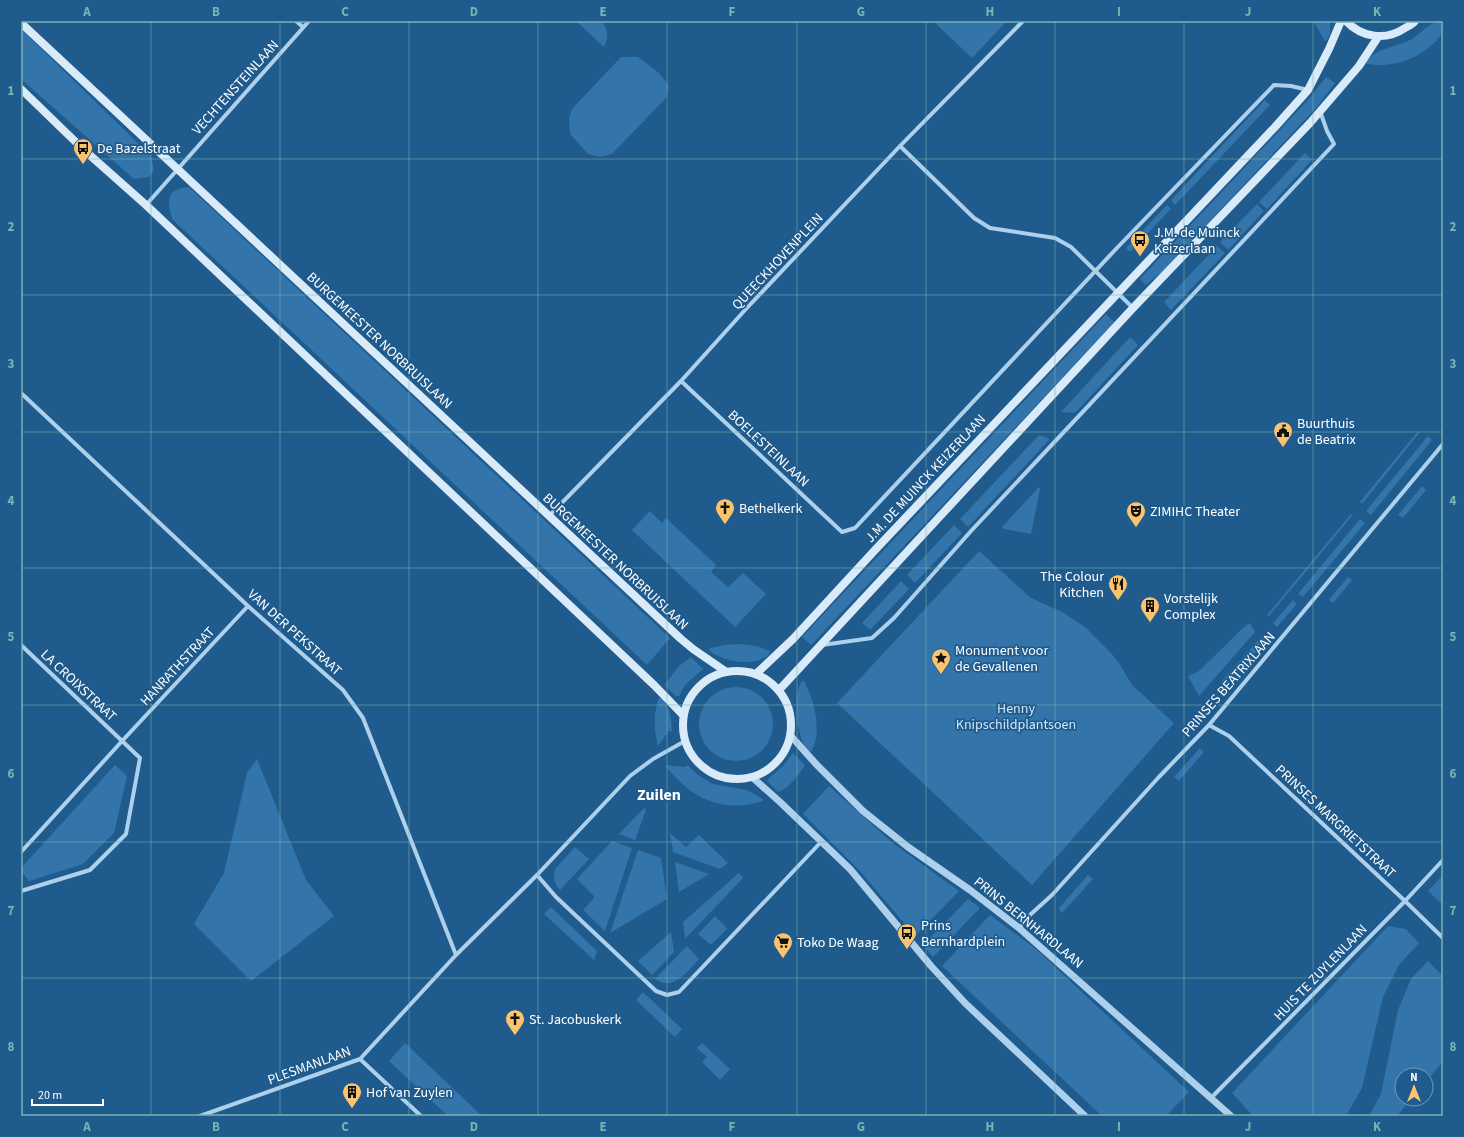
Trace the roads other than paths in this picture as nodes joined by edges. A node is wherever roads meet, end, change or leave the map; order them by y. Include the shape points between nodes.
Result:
1 (296, 21) edge
2 (309, 21) edge
3 (1022, 21) edge
4 (1341, 21) edge
5 (1346, 21) edge
6 (1415, 21) edge
7 (21, 23) edge
8 (303, 27) junction
9 (1378, 37) junction
10 (21, 89) edge
11 (1308, 90) junction
12 (1320, 111) junction
13 (900, 146) junction
14 (177, 169) junction
15 (146, 205) junction
16 (1095, 272) junction
17 (1118, 293) junction
18 (1133, 308) junction
19 (681, 381) junction
20 (21, 393) edge
21 (1443, 444) edge
22 (549, 516) junction
23 (842, 532) joint
24 (248, 606) junction
25 (21, 645) edge
26 (820, 645) junction
27 (725, 671) junction
28 (757, 673) junction
29 (779, 690) junction
30 (683, 715) junction
31 (1209, 725) junction
32 (791, 736) junction
33 (123, 740) junction
34 (685, 742) junction
35 (752, 777) junction
36 (822, 842) junction
37 (21, 852) edge
38 (1443, 860) edge
39 (537, 875) junction
40 (21, 891) edge
41 (1405, 901) junction
42 (1019, 928) junction
43 (1443, 938) edge
44 (456, 955) junction
45 (360, 1059) junction
46 (1211, 1098) junction
47 (200, 1116) edge
48 (421, 1116) edge
49 (1085, 1116) edge
50 (1231, 1116) edge

1 - 8 street
2 - 8 street, VECHTENSTEINLAAN
3 - 13 street, QUEECKHOVENPLEIN
4 - 11 main road, J.M. DE MUINCK KEIZERLAAN
5 - 9 main road via 1364,34
6 - 9 main road via 1398,34
7 - 14 main road, BURGEMEESTER NORBRUISLAAN
8 - 14 street, VECHTENSTEINLAAN
9 - 12 main road via 1359,66
10 - 15 main road
11 - 16 street, J.M. DE MUINCK KEIZERLAAN via 1274,85
11 - 17 main road, J.M. DE MUINCK KEIZERLAAN
12 - 18 main road
12 - 26 street via 1334,144 971,531 894,618 872,638
13 - 16 street via 974,218 990,228 1054,238 1071,247
13 - 19 street, QUEECKHOVENPLEIN
14 - 15 street, VECHTENSTEINLAAN
14 - 22 main road, BURGEMEESTER NORBRUISLAAN
15 - 30 main road
16 - 17 street
16 - 23 street, J.M. DE MUINCK KEIZERLAAN via 855,528
17 - 18 street
17 - 28 main road, J.M. DE MUINCK KEIZERLAAN via 793,639
18 - 26 main road
19 - 22 street, QUEECKHOVENPLEIN
19 - 23 street, BOELESTEINLAAN
20 - 24 street, VAN DER PEKSTRAAT
21 - 31 street, PRINSES BEATRIXLAAN
22 - 27 main road, BURGEMEESTER NORBRUISLAAN via 685,642
24 - 33 street, HANRATHSTRAAT
24 - 44 street, VAN DER PEKSTRAAT via 343,690 363,718
25 - 33 street, LA CROIXSTRAAT
26 - 29 main road
27 - 28 main road via 744,670
27 - 30 main road via 706,680 691,695
28 - 29 main road
29 - 32 main road via 786,703
30 - 34 main road
31 - 41 street, PRINSES MARGRIETSTRAAT via 1228,736
31 - 42 street, PRINSES BEATRIXLAAN
32 - 35 main road via 783,754 770,768
32 - 42 street, PRINS BERNHARDLAAN via 863,811
33 - 37 street, HANRATHSTRAAT
33 - 40 street via 140,758 126,834 90,870
34 - 35 main road via 695,760 711,773 731,779
34 - 39 street via 653,759 630,776
35 - 36 street
36 - 39 street via 679,992 667,995 650,986 556,897
36 - 49 street via 850,869 965,1003
38 - 41 street, HUIS TE ZUYLENLAAN
39 - 44 street
41 - 43 street, PRINSES MARGRIETSTRAAT
41 - 46 street, HUIS TE ZUYLENLAAN
42 - 46 street, PRINS BERNHARDLAAN
44 - 45 street, PLESMANLAAN
45 - 47 street, PLESMANLAAN
45 - 48 street
46 - 50 street, PRINS BERNHARDLAAN

